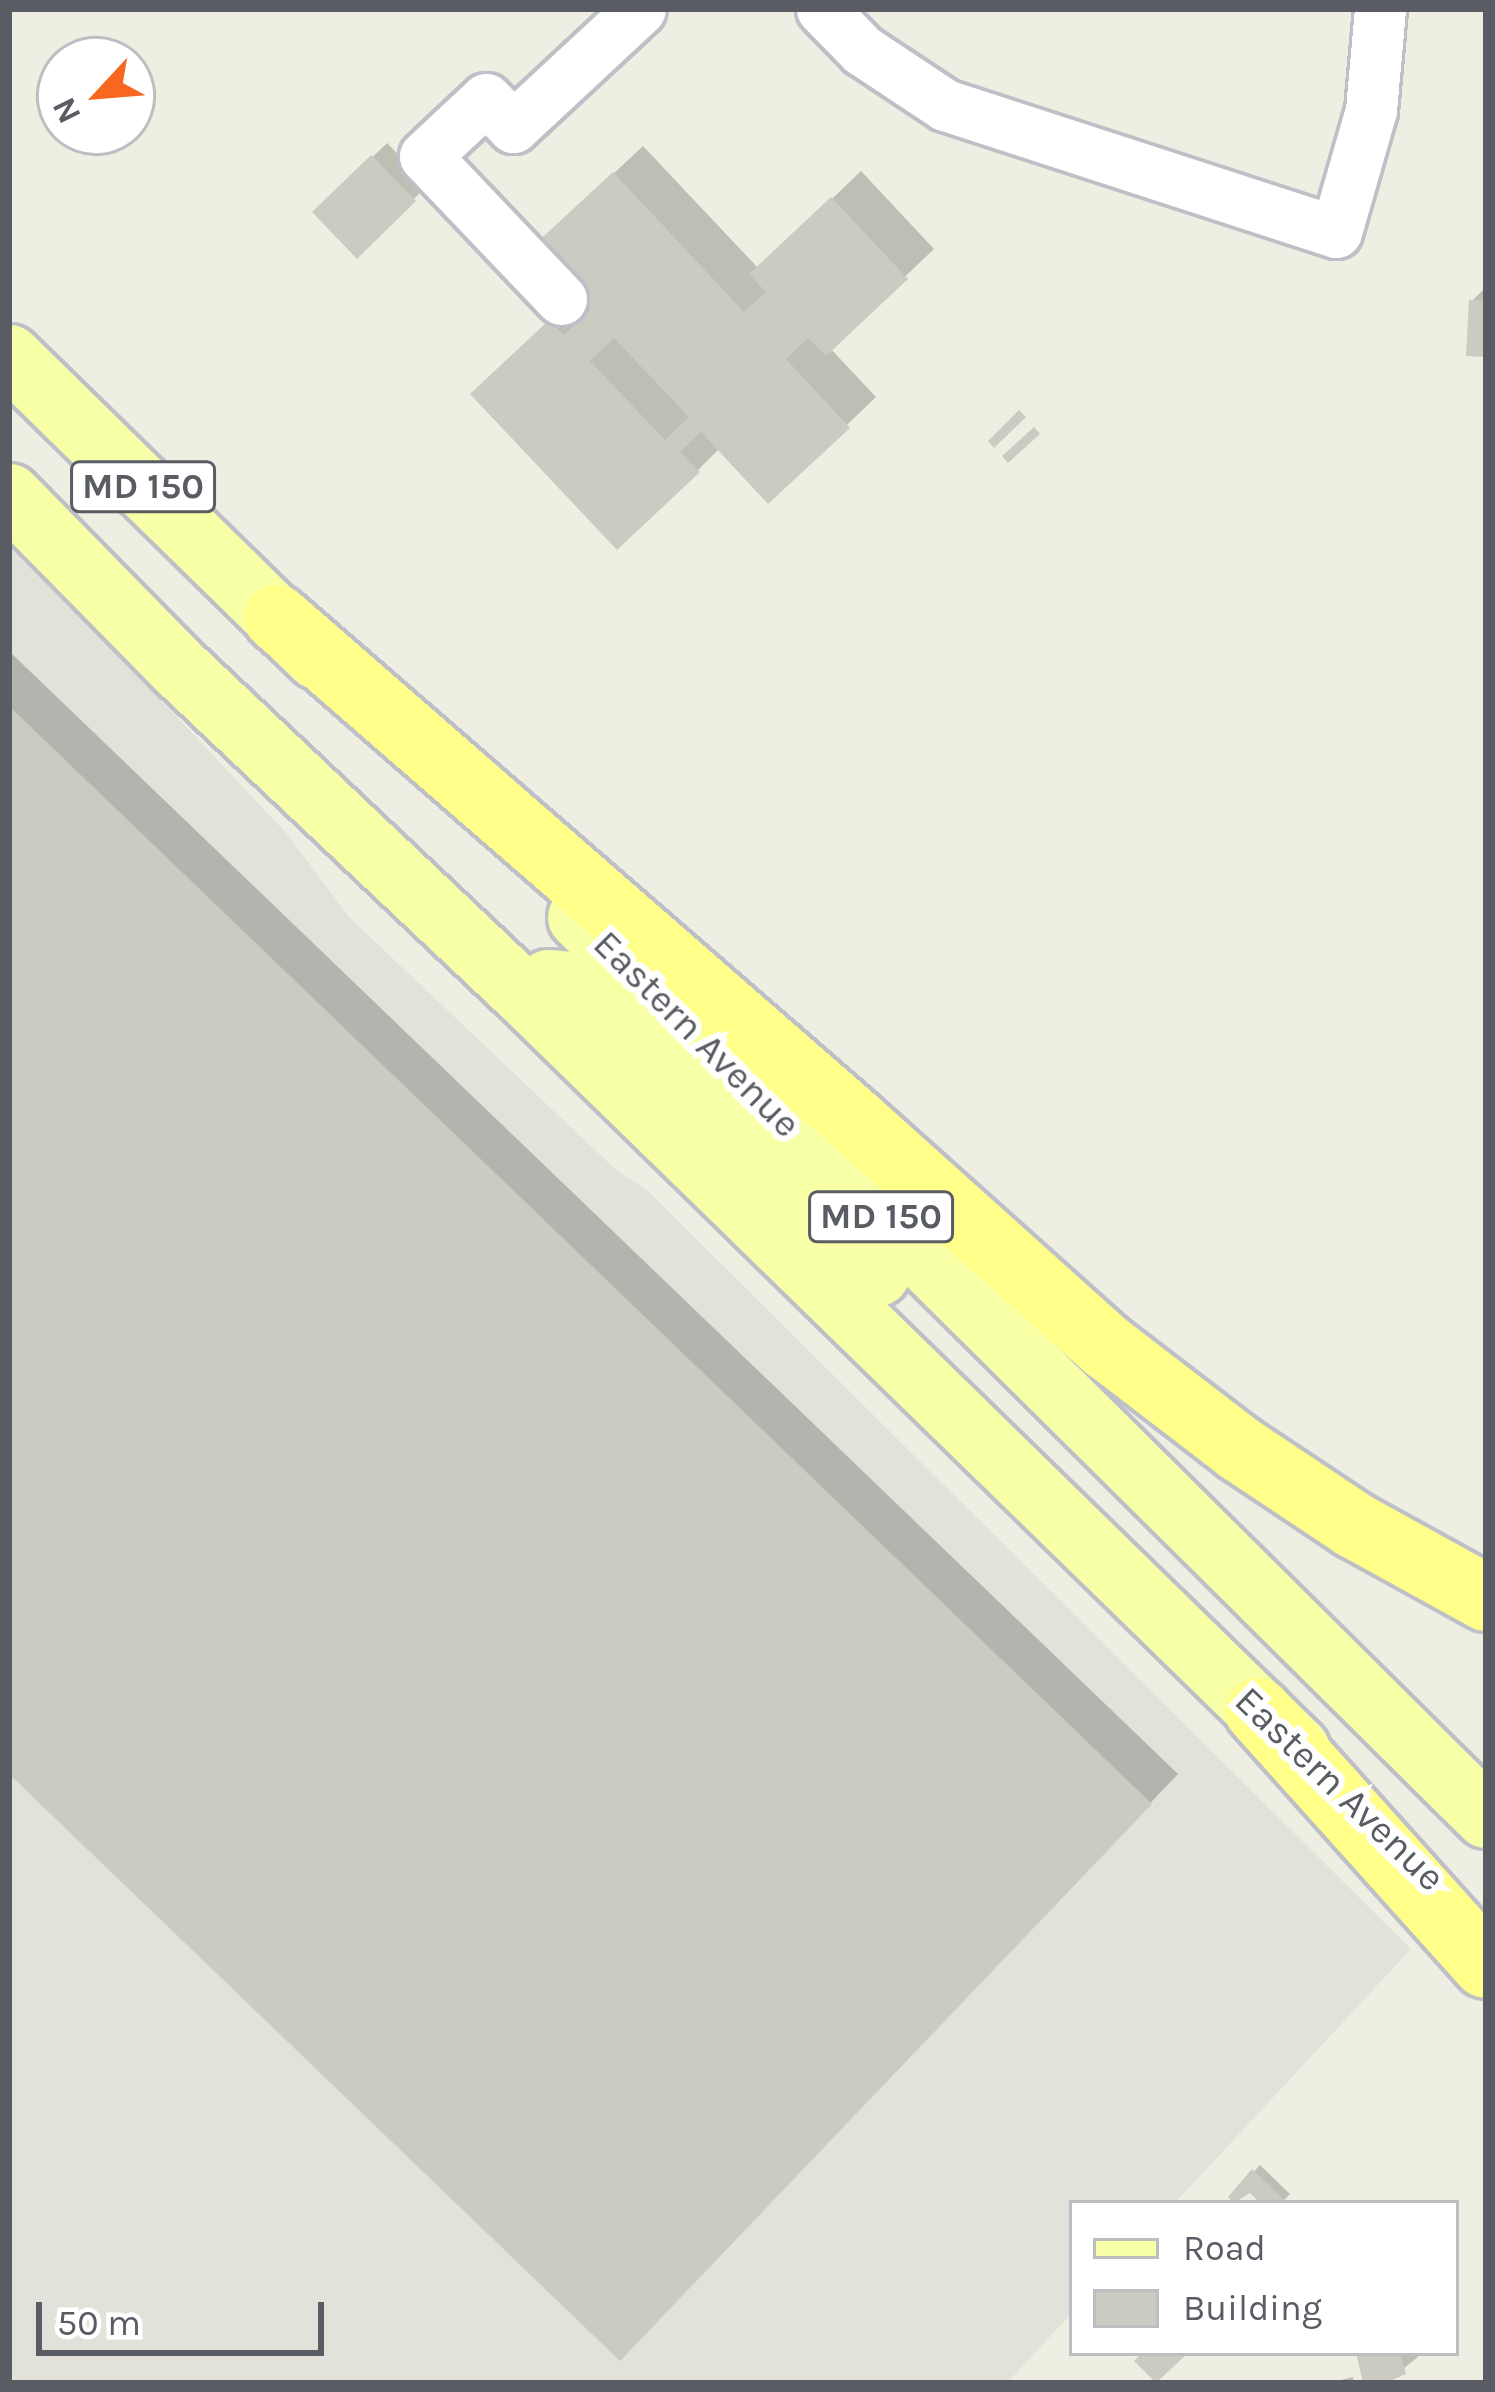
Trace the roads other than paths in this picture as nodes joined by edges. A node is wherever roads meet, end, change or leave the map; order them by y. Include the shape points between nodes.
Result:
1 (640, 9) edge
2 (822, 9) edge
3 (1380, 9) edge
4 (561, 299) dead end
5 (9, 356) edge
6 (9, 495) edge
7 (277, 618) junction
8 (521, 991) junction
9 (1486, 1598) edge
10 (1358, 1689) junction
11 (1258, 1711) junction
12 (1486, 1816) edge
13 (1486, 1928) edge
14 (1486, 1964) edge

1 - 4 lane via 513,127 486,99 425,155
2 - 3 lane via 862,50 944,105 1336,232 1371,110
5 - 7 main road, Eastern Avenue / MD 150
6 - 8 main road, Eastern Avenue / MD 150
7 - 9 highway via 1107,1347 1354,1525
7 - 10 main road, Eastern Avenue / MD 150
8 - 10 main road via 555,979 586,993 1238,1616
8 - 11 main road, Eastern Avenue / MD 150
10 - 12 main road, Eastern Avenue / MD 150
11 - 13 main road, Eastern Avenue / MD 150
11 - 14 highway

